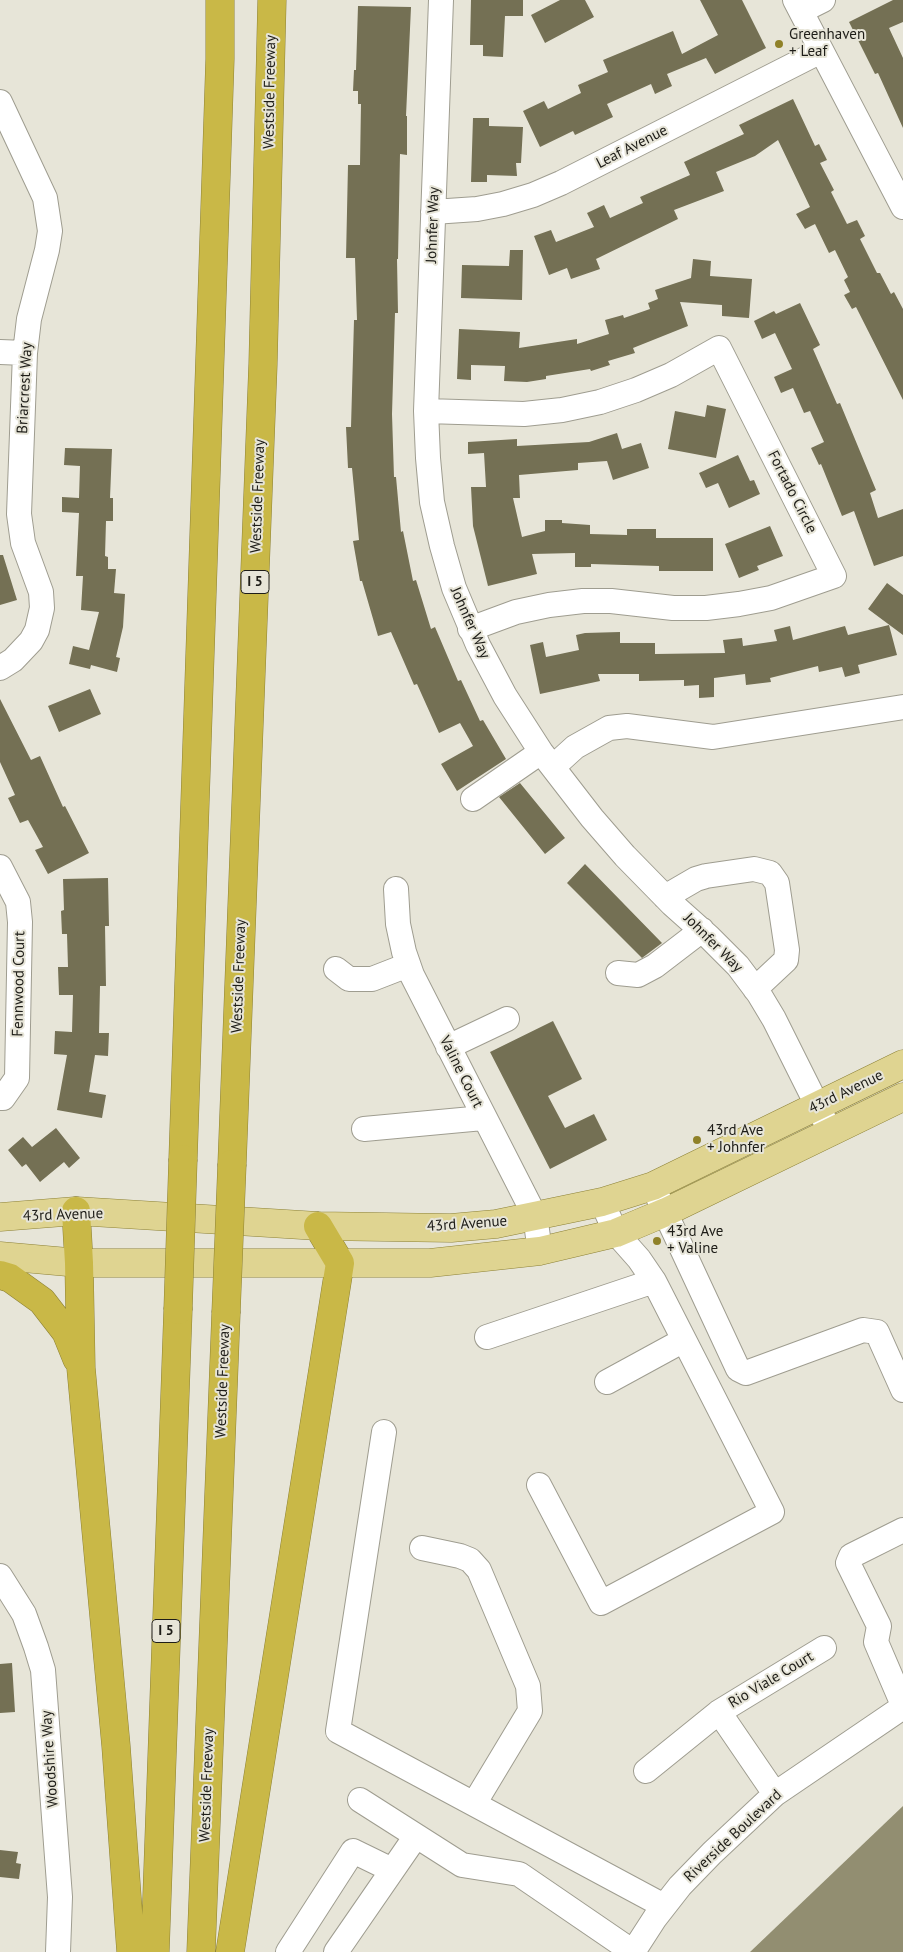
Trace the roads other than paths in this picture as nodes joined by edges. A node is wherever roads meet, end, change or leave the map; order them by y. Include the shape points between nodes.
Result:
1 (220, 0) edge
2 (272, 0) edge
3 (440, 0) edge
4 (822, 0) edge
5 (798, 6) edge
6 (821, 51) junction
7 (0, 102) edge
8 (896, 173) edge
9 (903, 207) edge
10 (433, 212) junction
11 (0, 352) edge
12 (25, 354) junction
13 (426, 411) junction
14 (470, 630) junction
15 (0, 668) edge
16 (903, 707) edge
17 (547, 760) junction
18 (473, 799) dead end
19 (0, 867) edge
20 (396, 889) dead end
21 (665, 897) junction
22 (702, 930) junction
23 (408, 965) junction
24 (336, 969) dead end
25 (618, 973) dead end
26 (755, 989) junction
27 (507, 1019) dead end
28 (448, 1047) junction
29 (903, 1064) edge
30 (903, 1097) edge
31 (0, 1098) edge
32 (817, 1106) junction
33 (483, 1118) junction
34 (364, 1129) dead end
35 (831, 1133) junction
36 (653, 1186) junction
37 (602, 1202) junction
38 (76, 1211) junction
39 (666, 1212) junction
40 (535, 1216) junction
41 (0, 1217) edge
42 (318, 1226) junction
43 (616, 1233) junction
44 (540, 1251) junction
45 (0, 1256) edge
46 (79, 1262) junction
47 (340, 1263) junction
48 (0, 1275) edge
49 (654, 1281) junction
50 (487, 1337) dead end
51 (684, 1340) junction
52 (81, 1368) junction
53 (606, 1382) dead end
54 (903, 1390) edge
55 (384, 1432) dead end
56 (538, 1485) dead end
57 (903, 1530) edge
58 (422, 1548) dead end
59 (0, 1576) edge
60 (824, 1648) dead end
61 (903, 1706) edge
62 (718, 1712) junction
63 (646, 1771) dead end
64 (775, 1794) junction
65 (360, 1800) dead end
66 (474, 1804) junction
67 (416, 1836) junction
68 (392, 1870) junction
69 (664, 1906) junction
70 (58, 1952) edge
71 (131, 1952) edge
72 (155, 1952) edge
73 (201, 1952) edge
74 (230, 1952) edge
75 (288, 1952) edge
76 (336, 1952) edge
77 (633, 1952) edge

1 - 72 highway, I 5, bridge
2 - 73 highway, Westside Freeway / I 5, bridge via 264,364
3 - 10 street, Johnfer Way
4 - 5 street
5 - 6 street
6 - 8 street
6 - 10 street, Leaf Avenue via 533,195 477,209
7 - 12 street, Briarcrest Way via 39,183 49,217 48,250 29,319
8 - 9 street
10 - 13 street, Johnfer Way
11 - 12 street
12 - 15 street, Briarcrest Way via 20,514 23,543 41,592 42,608 31,641 14,660
13 - 14 street, Johnfer Way via 434,511 454,588
13 - 14 street, Fortado Circle via 524,414 600,402 671,375 718,348 834,576 772,598 739,604 673,608 582,601 516,612
14 - 17 street, Johnfer Way via 505,696
16 - 17 street via 714,737 626,726 609,728
17 - 18 street
17 - 21 street, Johnfer Way via 605,833
19 - 31 street, Fennwood Court via 18,902 20,922 17,1078
20 - 23 street, Valine Court via 398,924
21 - 22 street, Johnfer Way
21 - 26 street via 706,876 754,869 770,873 777,884 786,960
22 - 25 street via 638,975
22 - 26 street, Johnfer Way via 738,966
23 - 24 street via 372,979 349,979
23 - 28 street, Valine Court
26 - 32 street, Johnfer Way via 774,1019
27 - 28 street
28 - 33 street, Valine Court
29 - 32 main road, 43rd Avenue
30 - 35 main road, 43rd Avenue
32 - 35 street, Johnfer Way
32 - 36 main road, 43rd Avenue
33 - 34 street
33 - 40 street, Valine Court
35 - 39 main road, 43rd Avenue
36 - 37 main road, 43rd Avenue
36 - 39 street
37 - 40 main road, 43rd Avenue
37 - 43 street
38 - 41 main road, 43rd Avenue
38 - 42 main road, 43rd Avenue
38 - 46 highway
39 - 43 main road, 43rd Avenue
39 - 54 street via 738,1369 746,1373 863,1330 877,1332
40 - 42 main road, 43rd Avenue via 451,1228
40 - 44 street, Valine Court
42 - 47 highway
43 - 44 main road, 43rd Avenue
43 - 49 street via 640,1259
44 - 47 main road, 43rd Avenue via 430,1263
45 - 46 main road, 43rd Avenue
46 - 47 main road, 43rd Avenue
46 - 52 highway
47 - 74 highway
48 - 52 highway via 10,1278 42,1301 66,1332
49 - 50 street
49 - 51 street
51 - 53 street
51 - 56 street via 772,1512 601,1603
52 - 71 highway via 116,1746
55 - 66 street via 338,1731
57 - 61 street via 850,1556 848,1562 879,1626 876,1642
58 - 66 street via 460,1556 470,1560 479,1570 528,1686 530,1711
59 - 70 street, Woodshire Way via 24,1614 43,1670 60,1897
60 - 62 street, Rio Viale Court
61 - 64 street, Riverside Boulevard
62 - 63 street, Rio Viale Court
62 - 64 street, Rio Viale Court
64 - 69 street, Riverside Boulevard via 712,1853
65 - 67 street
66 - 69 street
67 - 68 street
67 - 77 street via 462,1865 519,1874
68 - 75 street via 353,1852
68 - 76 street
69 - 77 street, Riverside Boulevard

